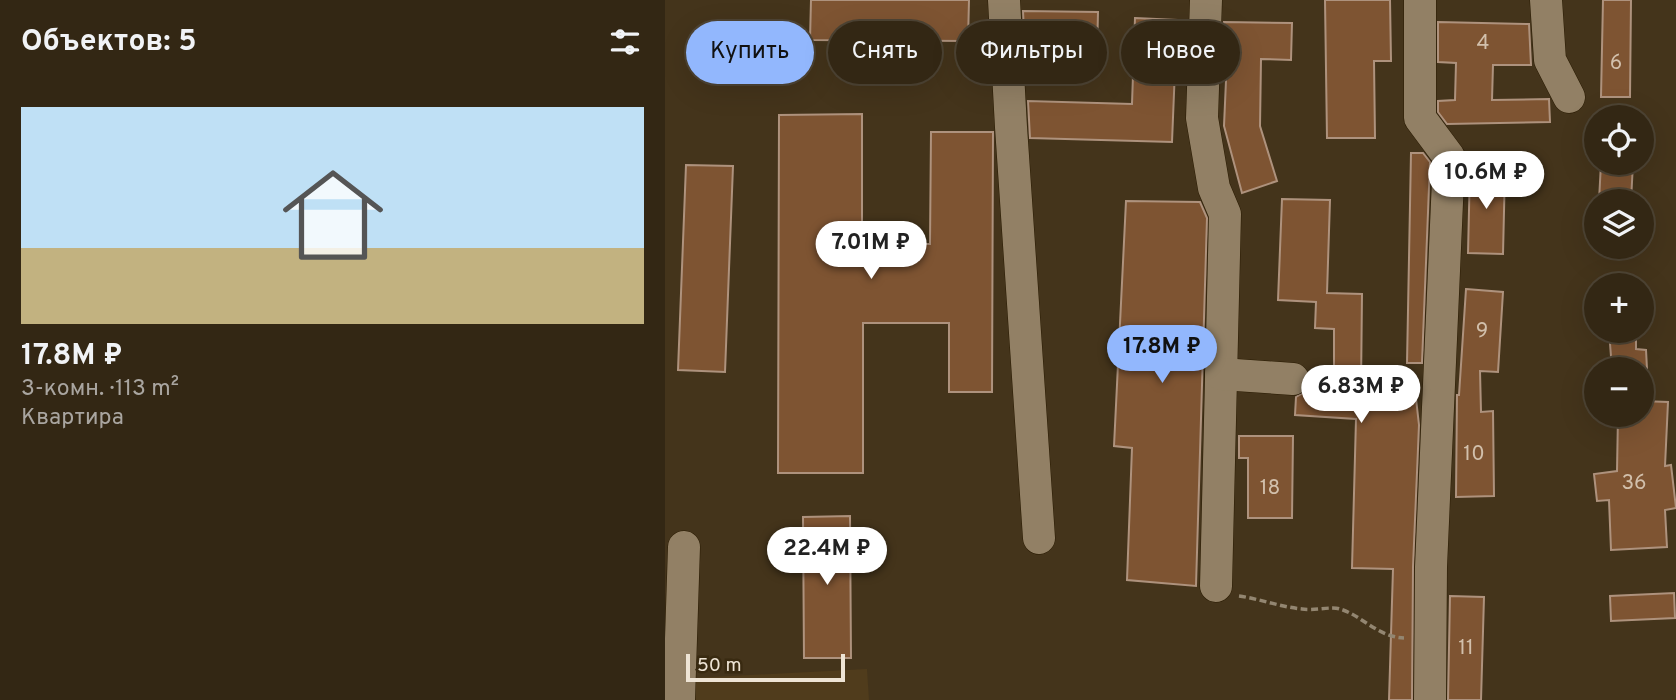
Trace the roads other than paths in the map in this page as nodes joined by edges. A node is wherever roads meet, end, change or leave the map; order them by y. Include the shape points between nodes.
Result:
1 (1004, 0) edge
2 (1206, 0) edge
3 (1420, 0) edge
4 (1546, 0) edge
5 (1569, 97) dead end
6 (1221, 374) junction
7 (1293, 379) dead end
8 (1039, 538) dead end
9 (684, 547) dead end
10 (1216, 586) road end
11 (680, 700) edge
12 (1430, 700) edge

1 - 8 street
2 - 6 street via 1202,118 1215,188 1225,214
3 - 12 street via 1420,118 1449,157 1431,567
4 - 5 street via 1550,60
6 - 7 street
6 - 10 street
9 - 11 street

